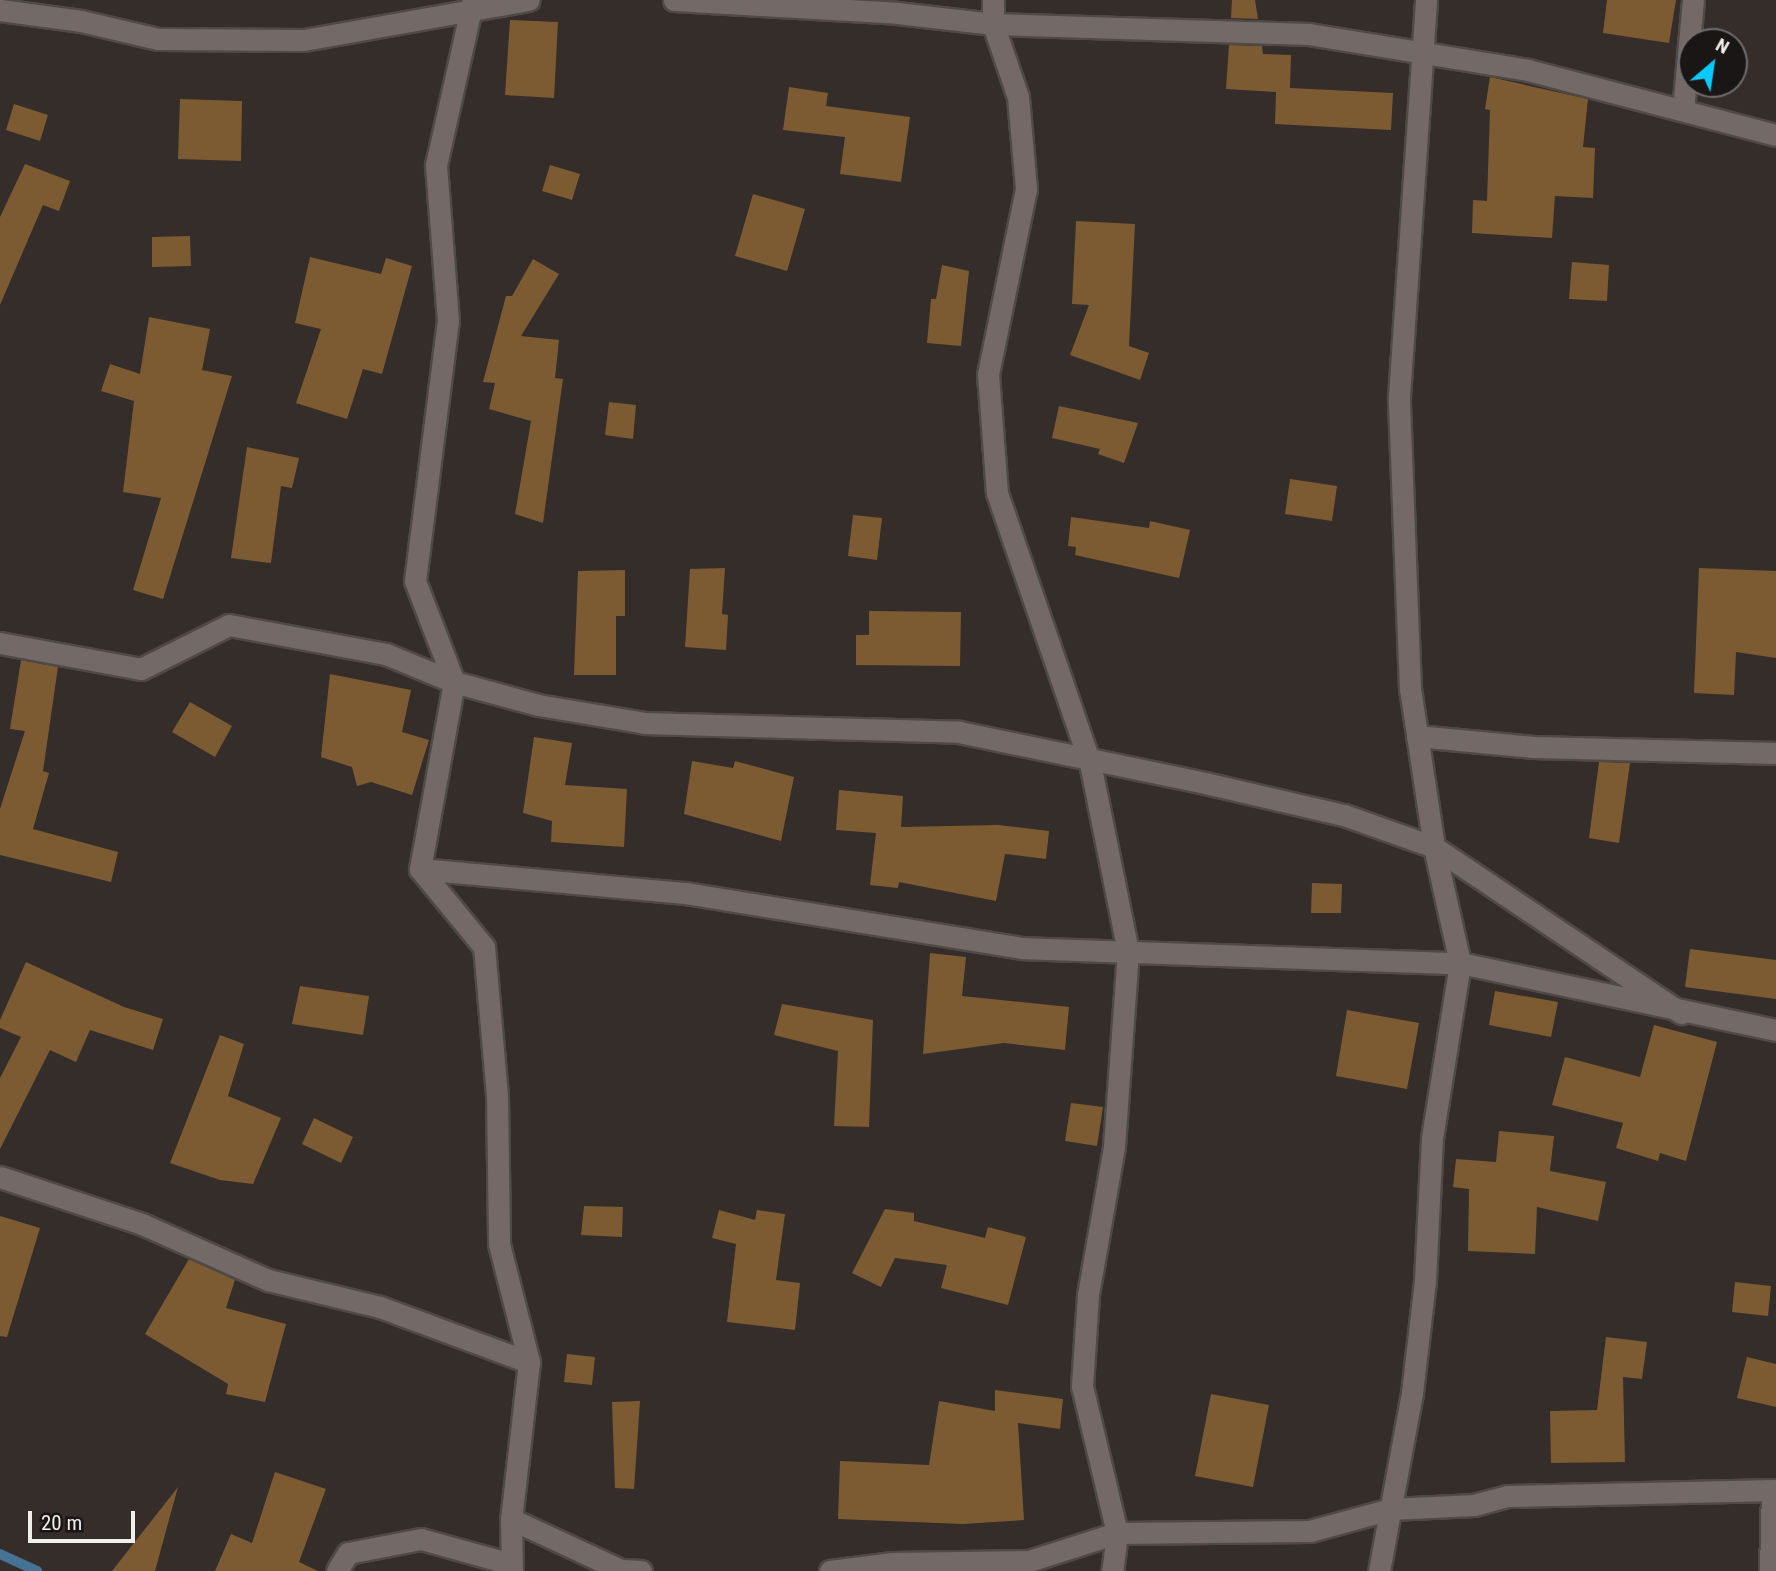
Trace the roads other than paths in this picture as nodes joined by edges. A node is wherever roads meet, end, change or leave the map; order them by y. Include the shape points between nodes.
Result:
1 (528, 0) edge
2 (674, 0) edge
3 (993, 0) edge
4 (1426, 0) edge
5 (1693, 0) edge
6 (471, 6) edge
7 (0, 10) edge
8 (992, 24) junction
9 (1423, 51) junction
10 (1683, 110) junction
11 (1776, 135) edge
12 (0, 643) edge
13 (454, 682) junction
14 (1417, 736) junction
15 (1776, 753) edge
16 (1090, 763) junction
17 (1434, 847) junction
18 (420, 869) junction
19 (1128, 951) junction
20 (1460, 963) junction
21 (1681, 1013) junction
22 (1776, 1030) edge
23 (0, 1177) edge
24 (529, 1362) junction
25 (1774, 1490) edge
26 (1391, 1509) junction
27 (511, 1519) junction
28 (1117, 1534) junction
29 (512, 1568) edge
30 (337, 1571) edge
31 (640, 1571) edge
32 (830, 1571) edge
33 (1112, 1571) edge
34 (1379, 1571) edge
35 (1770, 1571) edge

1 - 6 street
2 - 8 street via 897,13
3 - 8 street
4 - 9 street
5 - 10 street
6 - 7 street via 304,40 158,39 81,21
6 - 13 street via 436,165 448,321 415,581
8 - 9 street via 1309,34
8 - 16 street via 1018,97 1026,189 988,374 997,493
9 - 10 street via 1528,70
9 - 14 street via 1399,397 1410,689
10 - 11 street
12 - 13 street via 141,669 229,625 386,654
13 - 16 street via 538,705 645,723 959,732
13 - 18 street
14 - 15 street via 1533,747
14 - 17 street
16 - 17 street via 1345,815
16 - 19 street
17 - 20 street
17 - 21 street
18 - 19 street via 687,893 1022,948
18 - 24 street via 484,947 497,1095 499,1244
19 - 20 street
19 - 28 street via 1114,1147 1096,1234 1082,1386
20 - 21 street
20 - 26 street via 1432,1138 1425,1281 1412,1393
21 - 22 street
23 - 24 street via 142,1224 268,1280 380,1307
24 - 27 street
25 - 26 street via 1508,1496 1474,1505
25 - 35 street
26 - 28 street via 1310,1531
26 - 34 street
27 - 29 street
27 - 31 street via 621,1570
28 - 32 street via 1029,1561 892,1563
28 - 33 street
29 - 30 street via 421,1539 348,1553

